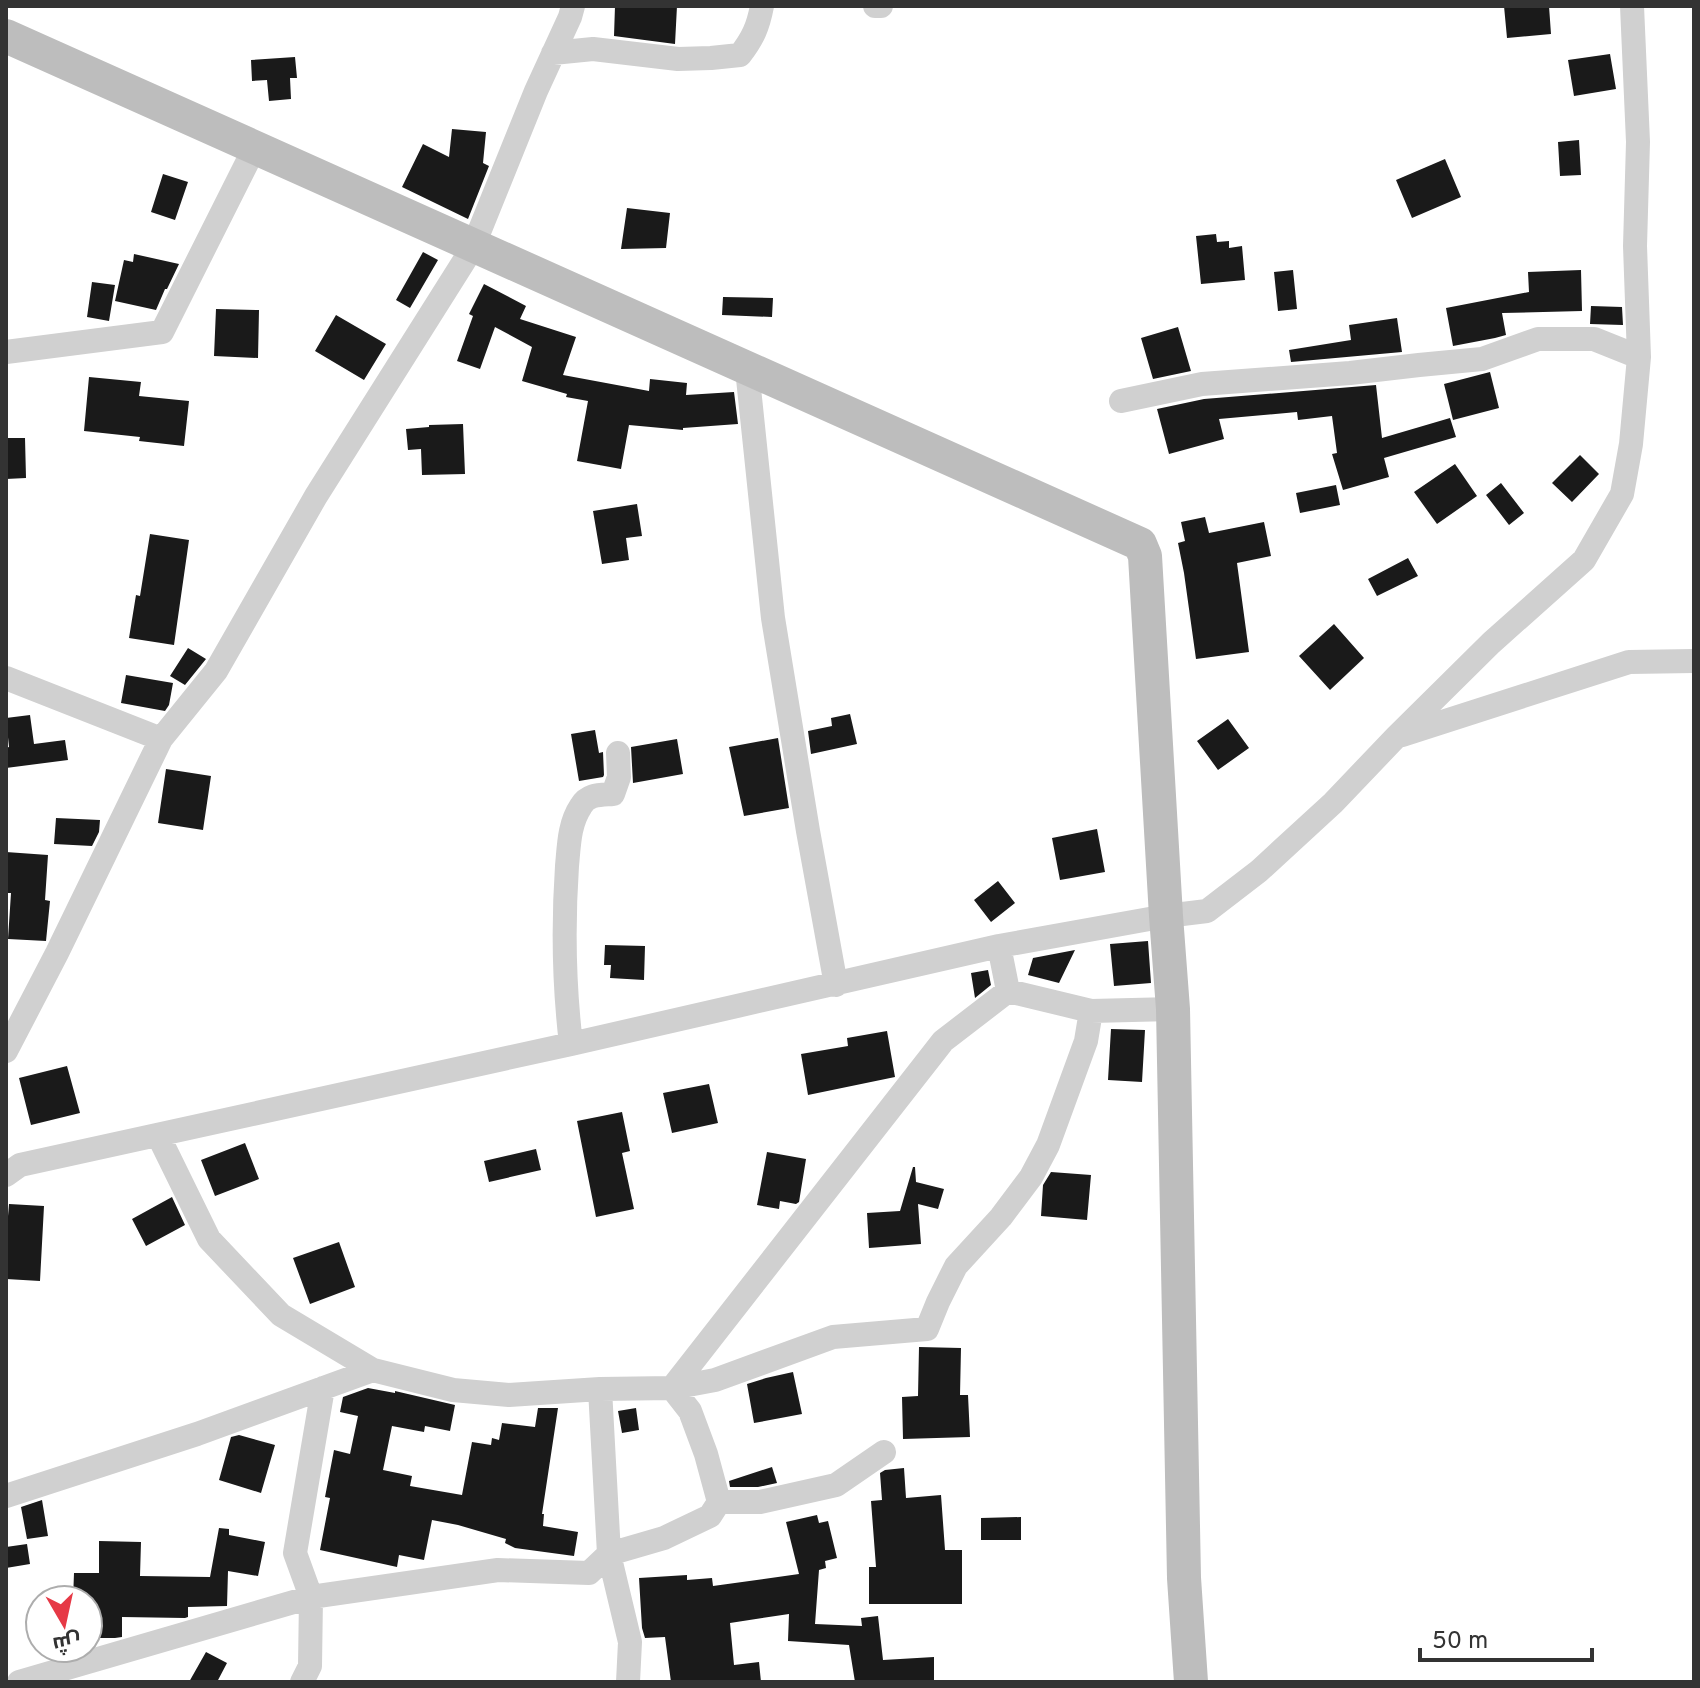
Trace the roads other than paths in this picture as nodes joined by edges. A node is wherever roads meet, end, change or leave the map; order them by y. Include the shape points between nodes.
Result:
1 (573, 6) edge
2 (762, 6) edge
3 (875, 6) edge
4 (881, 6) edge
5 (1632, 6) edge
6 (6, 36) edge
7 (553, 53) junction
8 (255, 147) junction
9 (473, 247) junction
10 (6, 352) edge
11 (1639, 357) junction
12 (747, 369) junction
13 (1121, 401) dead end
14 (1694, 661) edge
15 (6, 678) edge
16 (1396, 737) junction
17 (161, 739) junction
18 (618, 753) dead end
19 (1166, 916) junction
20 (999, 946) junction
21 (836, 985) junction
22 (1008, 991) junction
23 (1173, 1009) junction
24 (1091, 1011) junction
25 (571, 1044) junction
26 (6, 1051) edge
27 (158, 1135) junction
28 (6, 1175) edge
29 (373, 1370) junction
30 (323, 1388) junction
31 (672, 1388) junction
32 (600, 1389) junction
33 (884, 1452) dead end
34 (6, 1496) edge
35 (719, 1502) junction
36 (609, 1554) junction
37 (311, 1597) junction
38 (19, 1682) edge
39 (302, 1682) edge
40 (628, 1682) edge
41 (1191, 1682) edge

1 - 7 street
2 - 7 street via 752,39 740,55 678,59 593,49
3 - 4 street
5 - 11 street
6 - 8 street
7 - 9 street
8 - 9 street
8 - 10 street via 162,332
9 - 12 street
9 - 17 street via 316,496 216,671
11 - 13 street via 1594,339 1538,339 1482,359 1202,384
11 - 16 street via 1622,494 1584,560
12 - 19 street via 1140,544 1145,556
12 - 21 street via 773,618
14 - 16 street via 1629,662
15 - 17 street
16 - 19 street via 1259,871 1207,911
17 - 26 street
18 - 25 street via 613,794 593,795 581,805 570,830 565,898
19 - 20 street
19 - 23 street
20 - 21 street
20 - 22 street
21 - 25 street
22 - 24 street
22 - 31 street via 943,1041
23 - 24 street
23 - 41 street via 1184,1578
24 - 31 street via 1086,1041 1048,1145 1001,1217 956,1266 927,1329 833,1337 715,1380
25 - 27 street
27 - 28 street via 20,1165
27 - 29 street via 209,1239 281,1315
29 - 30 street
29 - 32 street via 453,1390 509,1395
30 - 34 street
30 - 37 street via 295,1553
31 - 32 street
31 - 35 street via 690,1411
32 - 36 street
33 - 35 street via 836,1485 760,1502
35 - 36 street via 710,1516 664,1538
36 - 37 street via 589,1573 498,1570
36 - 40 street via 630,1642
37 - 38 street
37 - 39 street via 310,1666

